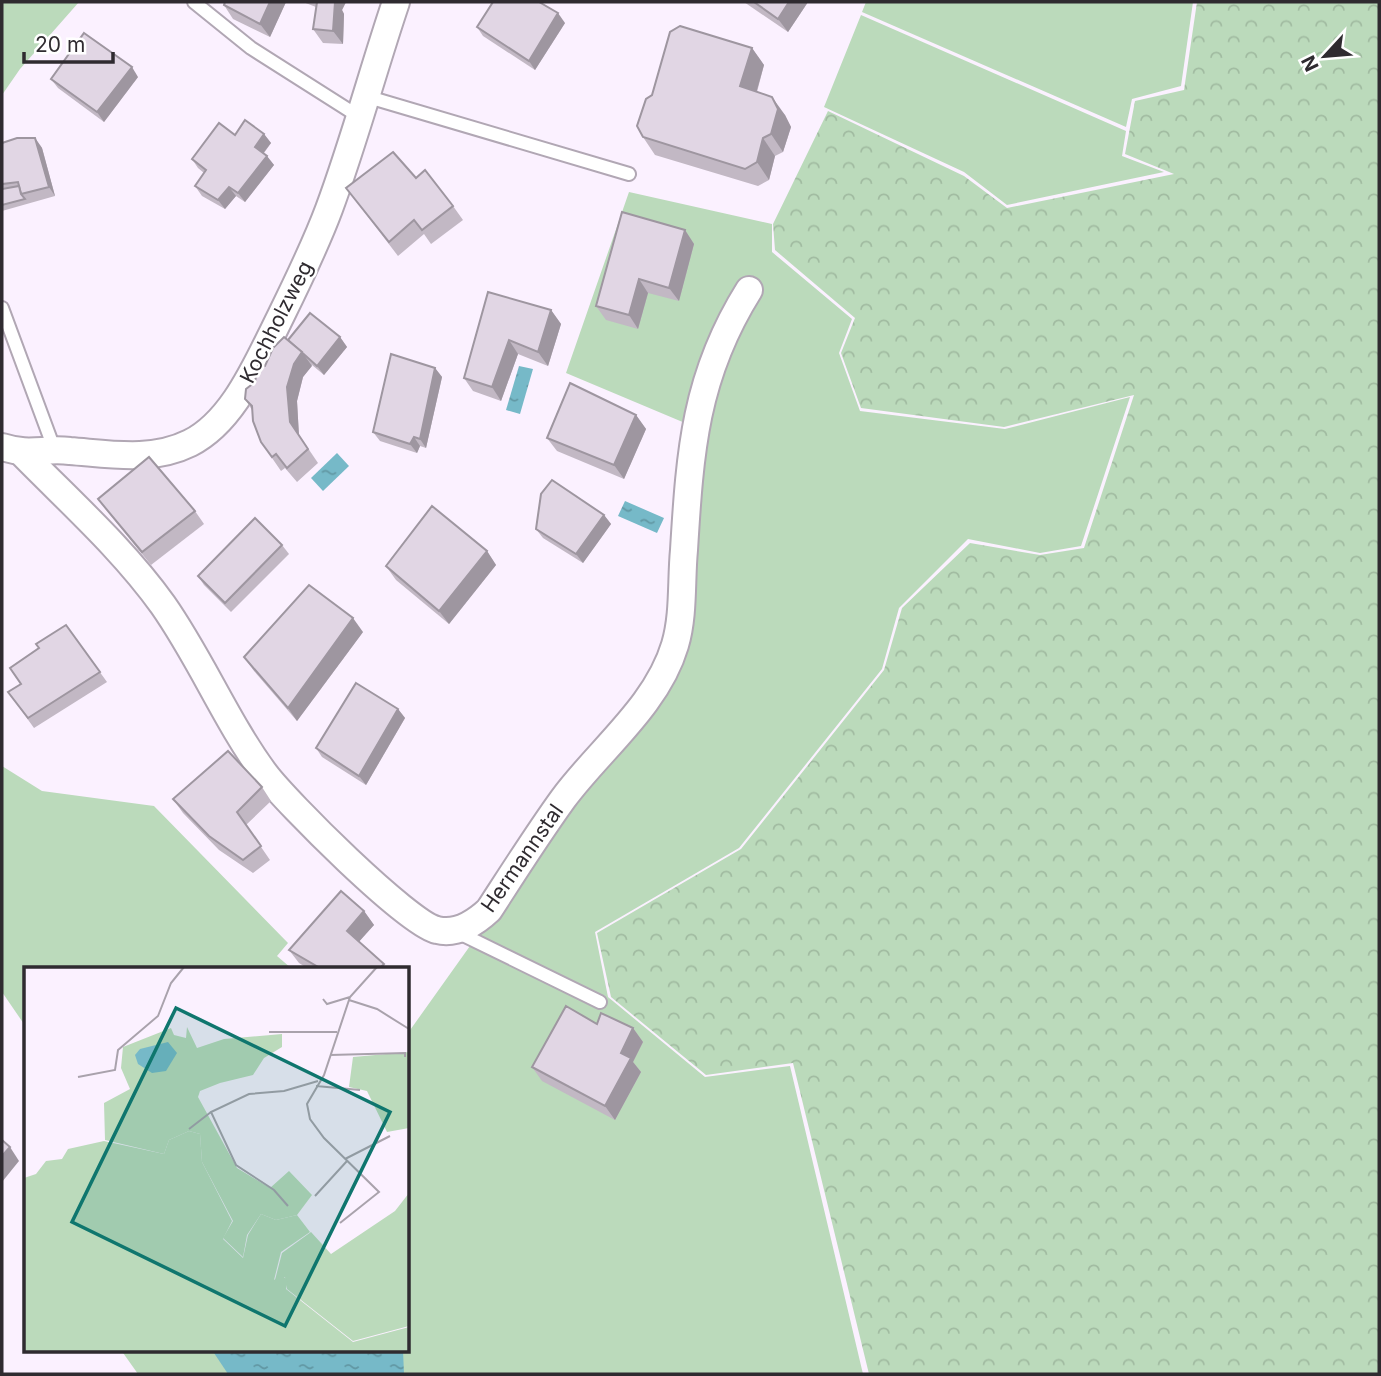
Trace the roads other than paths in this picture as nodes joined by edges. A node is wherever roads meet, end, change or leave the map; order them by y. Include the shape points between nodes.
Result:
1 (194, 2) edge
2 (396, 2) edge
3 (361, 106) junction
4 (629, 174) dead end
5 (749, 290) dead end
6 (2, 308) edge
7 (12, 450) edge
8 (55, 451) junction
9 (454, 931) junction
10 (600, 1002) dead end

1 - 3 lane via 251,48
2 - 3 street, Kochholzweg
3 - 4 lane
3 - 8 street, Kochholzweg via 329,211 297,285 251,376 208,431 190,443 149,454 119,457
5 - 9 street, Hermannstal via 724,335 697,419 679,626 666,667 637,712 563,799 489,910 475,923
6 - 8 lane
7 - 8 street, Kochholzweg
7 - 9 street via 127,560 163,605 266,776 327,840 416,920 436,930
9 - 10 lane

